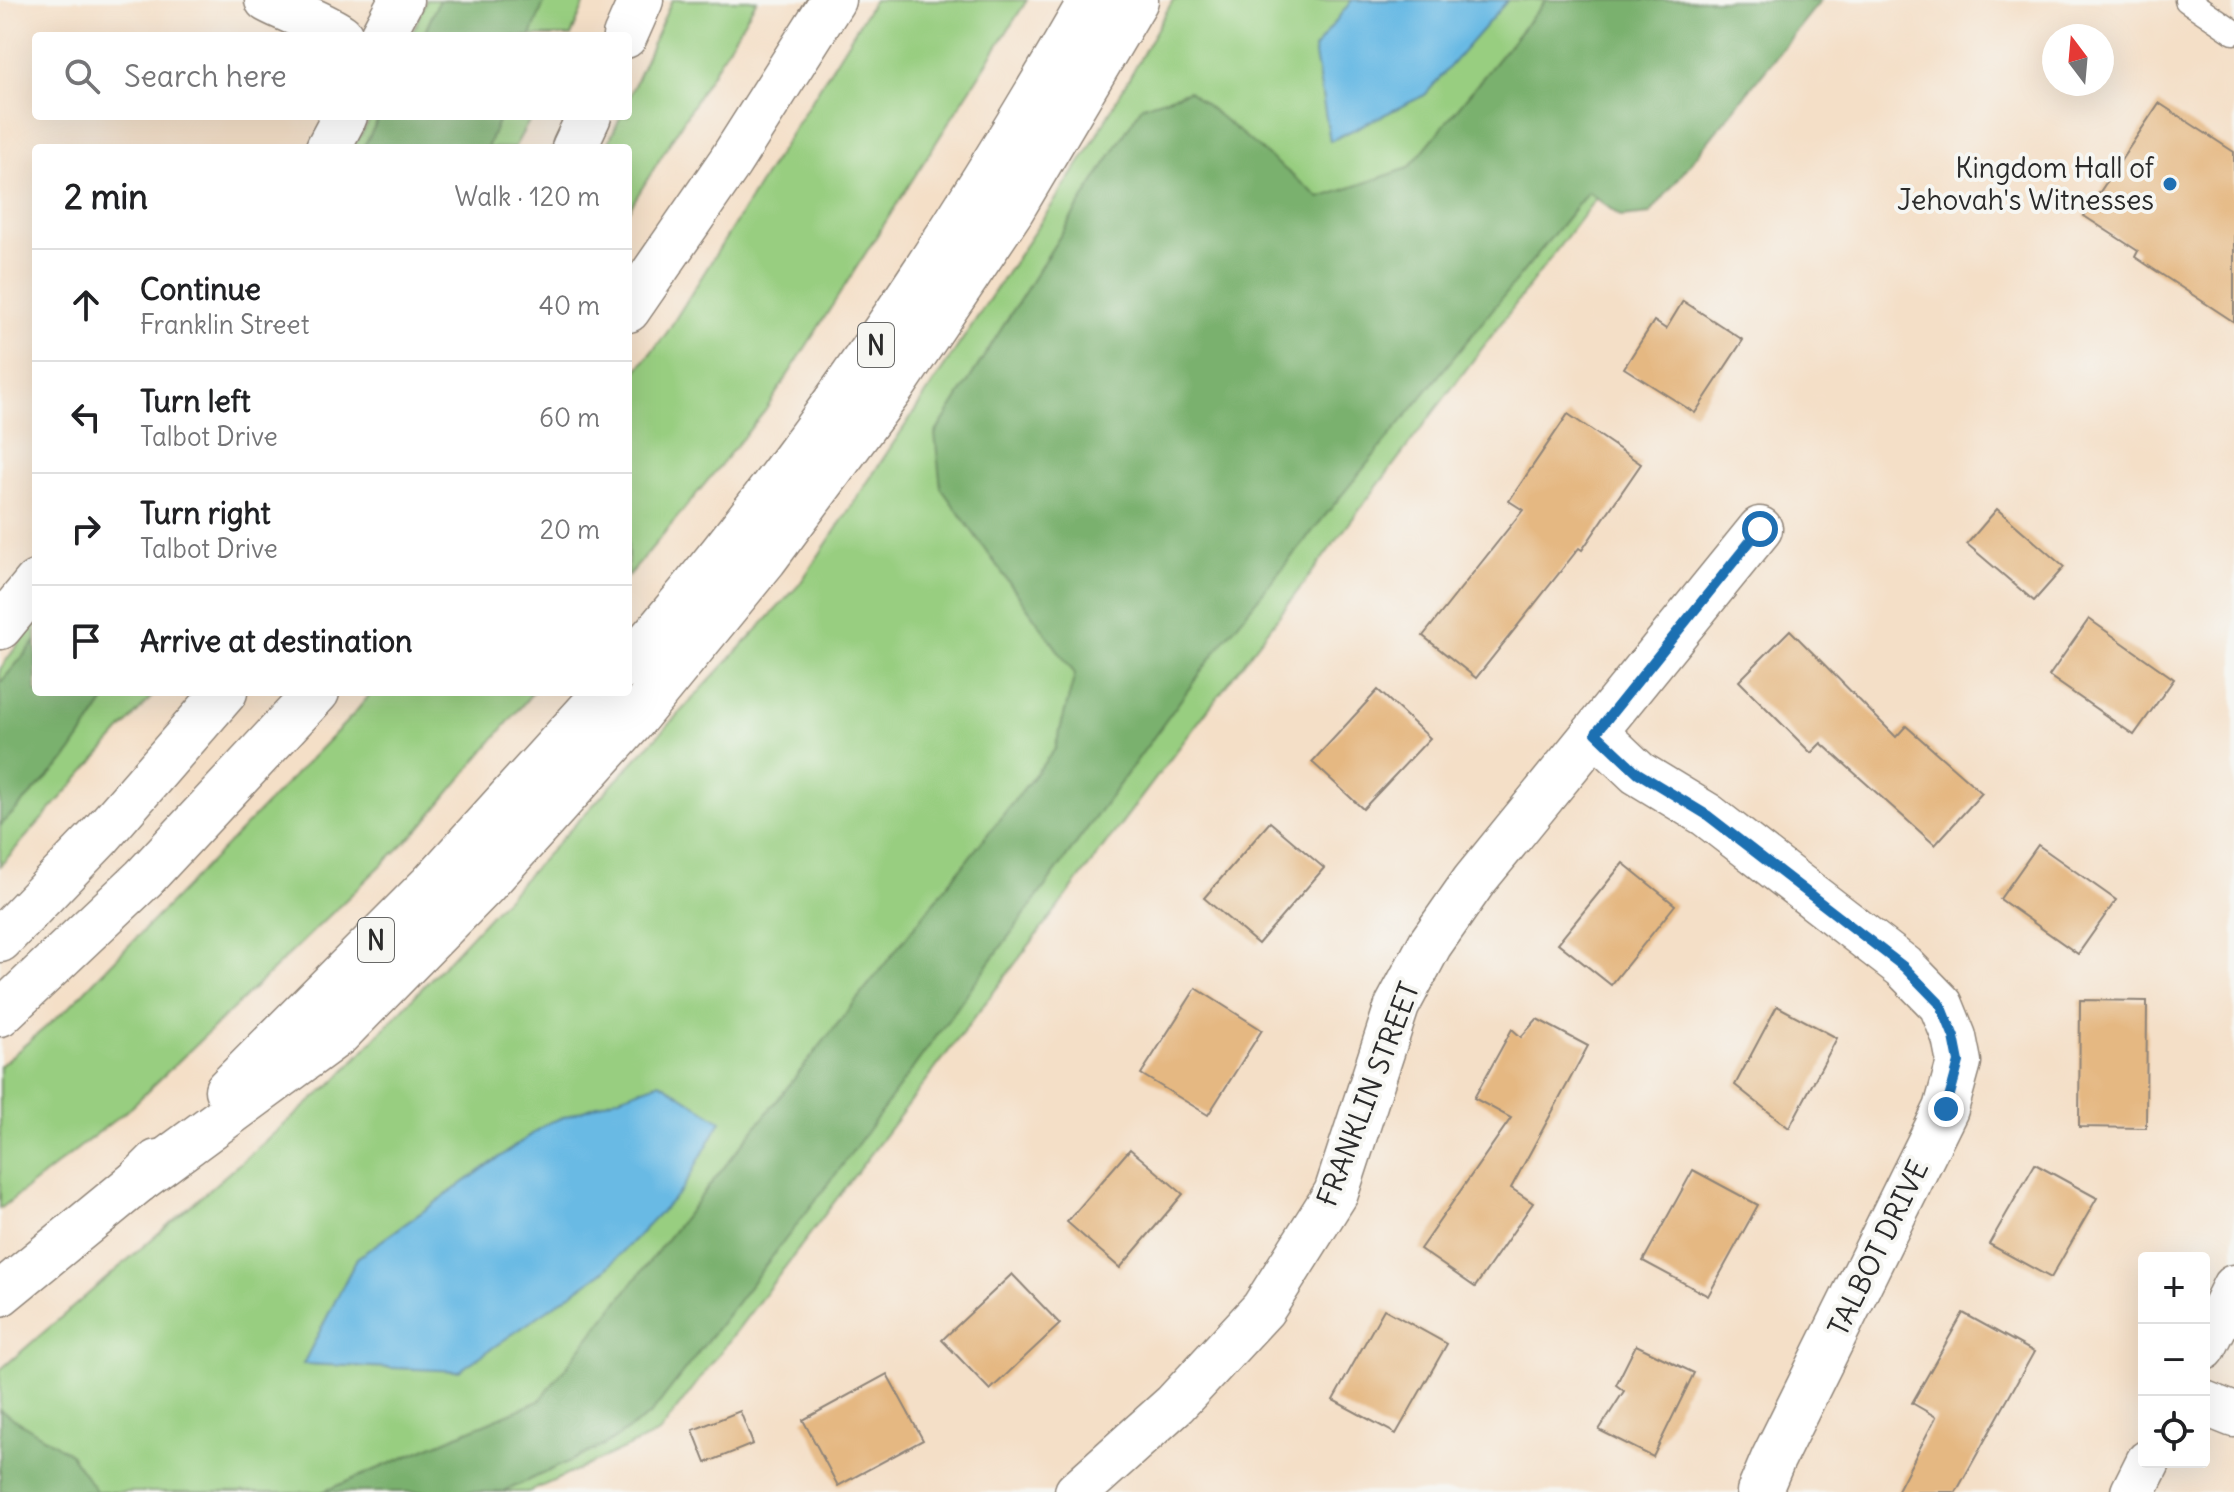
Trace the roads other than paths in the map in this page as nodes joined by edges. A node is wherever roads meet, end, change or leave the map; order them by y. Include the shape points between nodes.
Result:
1 (267, 0) edge
2 (401, 0) edge
3 (641, 0) edge
4 (833, 0) edge
5 (1091, 0) edge
6 (1136, 0) edge
7 (2187, 0) edge
8 (335, 32) edge
9 (384, 32) edge
10 (627, 32) edge
11 (2234, 32) edge
12 (343, 120) edge
13 (587, 120) edge
14 (330, 144) edge
15 (576, 144) edge
16 (632, 304) edge
17 (1760, 529) dead end
18 (32, 588) edge
19 (0, 627) edge
20 (632, 661) edge
21 (222, 696) edge
22 (313, 696) edge
23 (602, 696) edge
24 (1596, 733) junction
25 (0, 940) edge
26 (0, 1014) edge
27 (138, 1181) junction
28 (2234, 1287) edge
29 (0, 1294) edge
30 (2210, 1336) edge
31 (2210, 1405) edge
32 (2234, 1415) edge
33 (2145, 1468) edge
34 (1077, 1492) edge
35 (1759, 1492) edge
36 (2133, 1492) edge

1 - 8 main road
2 - 9 main road
3 - 10 main road
4 - 16 main road
5 - 20 main road, N via 961,218 867,358
6 - 27 main road via 1011,211 894,385 765,559 631,723 485,884 338,1034
7 - 11 lane
12 - 14 main road
13 - 15 main road
17 - 24 main road, FRANKLIN STREET
18 - 19 main road
21 - 25 main road via 99,837
22 - 26 main road via 144,878
23 - 27 main road, N via 431,885
24 - 34 main road, FRANKLIN STREET via 1474,881 1430,944 1397,1006 1336,1193 1263,1309 1175,1404
24 - 35 main road, TALBOT DRIVE via 1638,773 1707,815 1904,967 1941,1005 1954,1037 1959,1062 1946,1109
27 - 29 main road, N
28 - 30 main road
31 - 32 main road
33 - 36 main road

